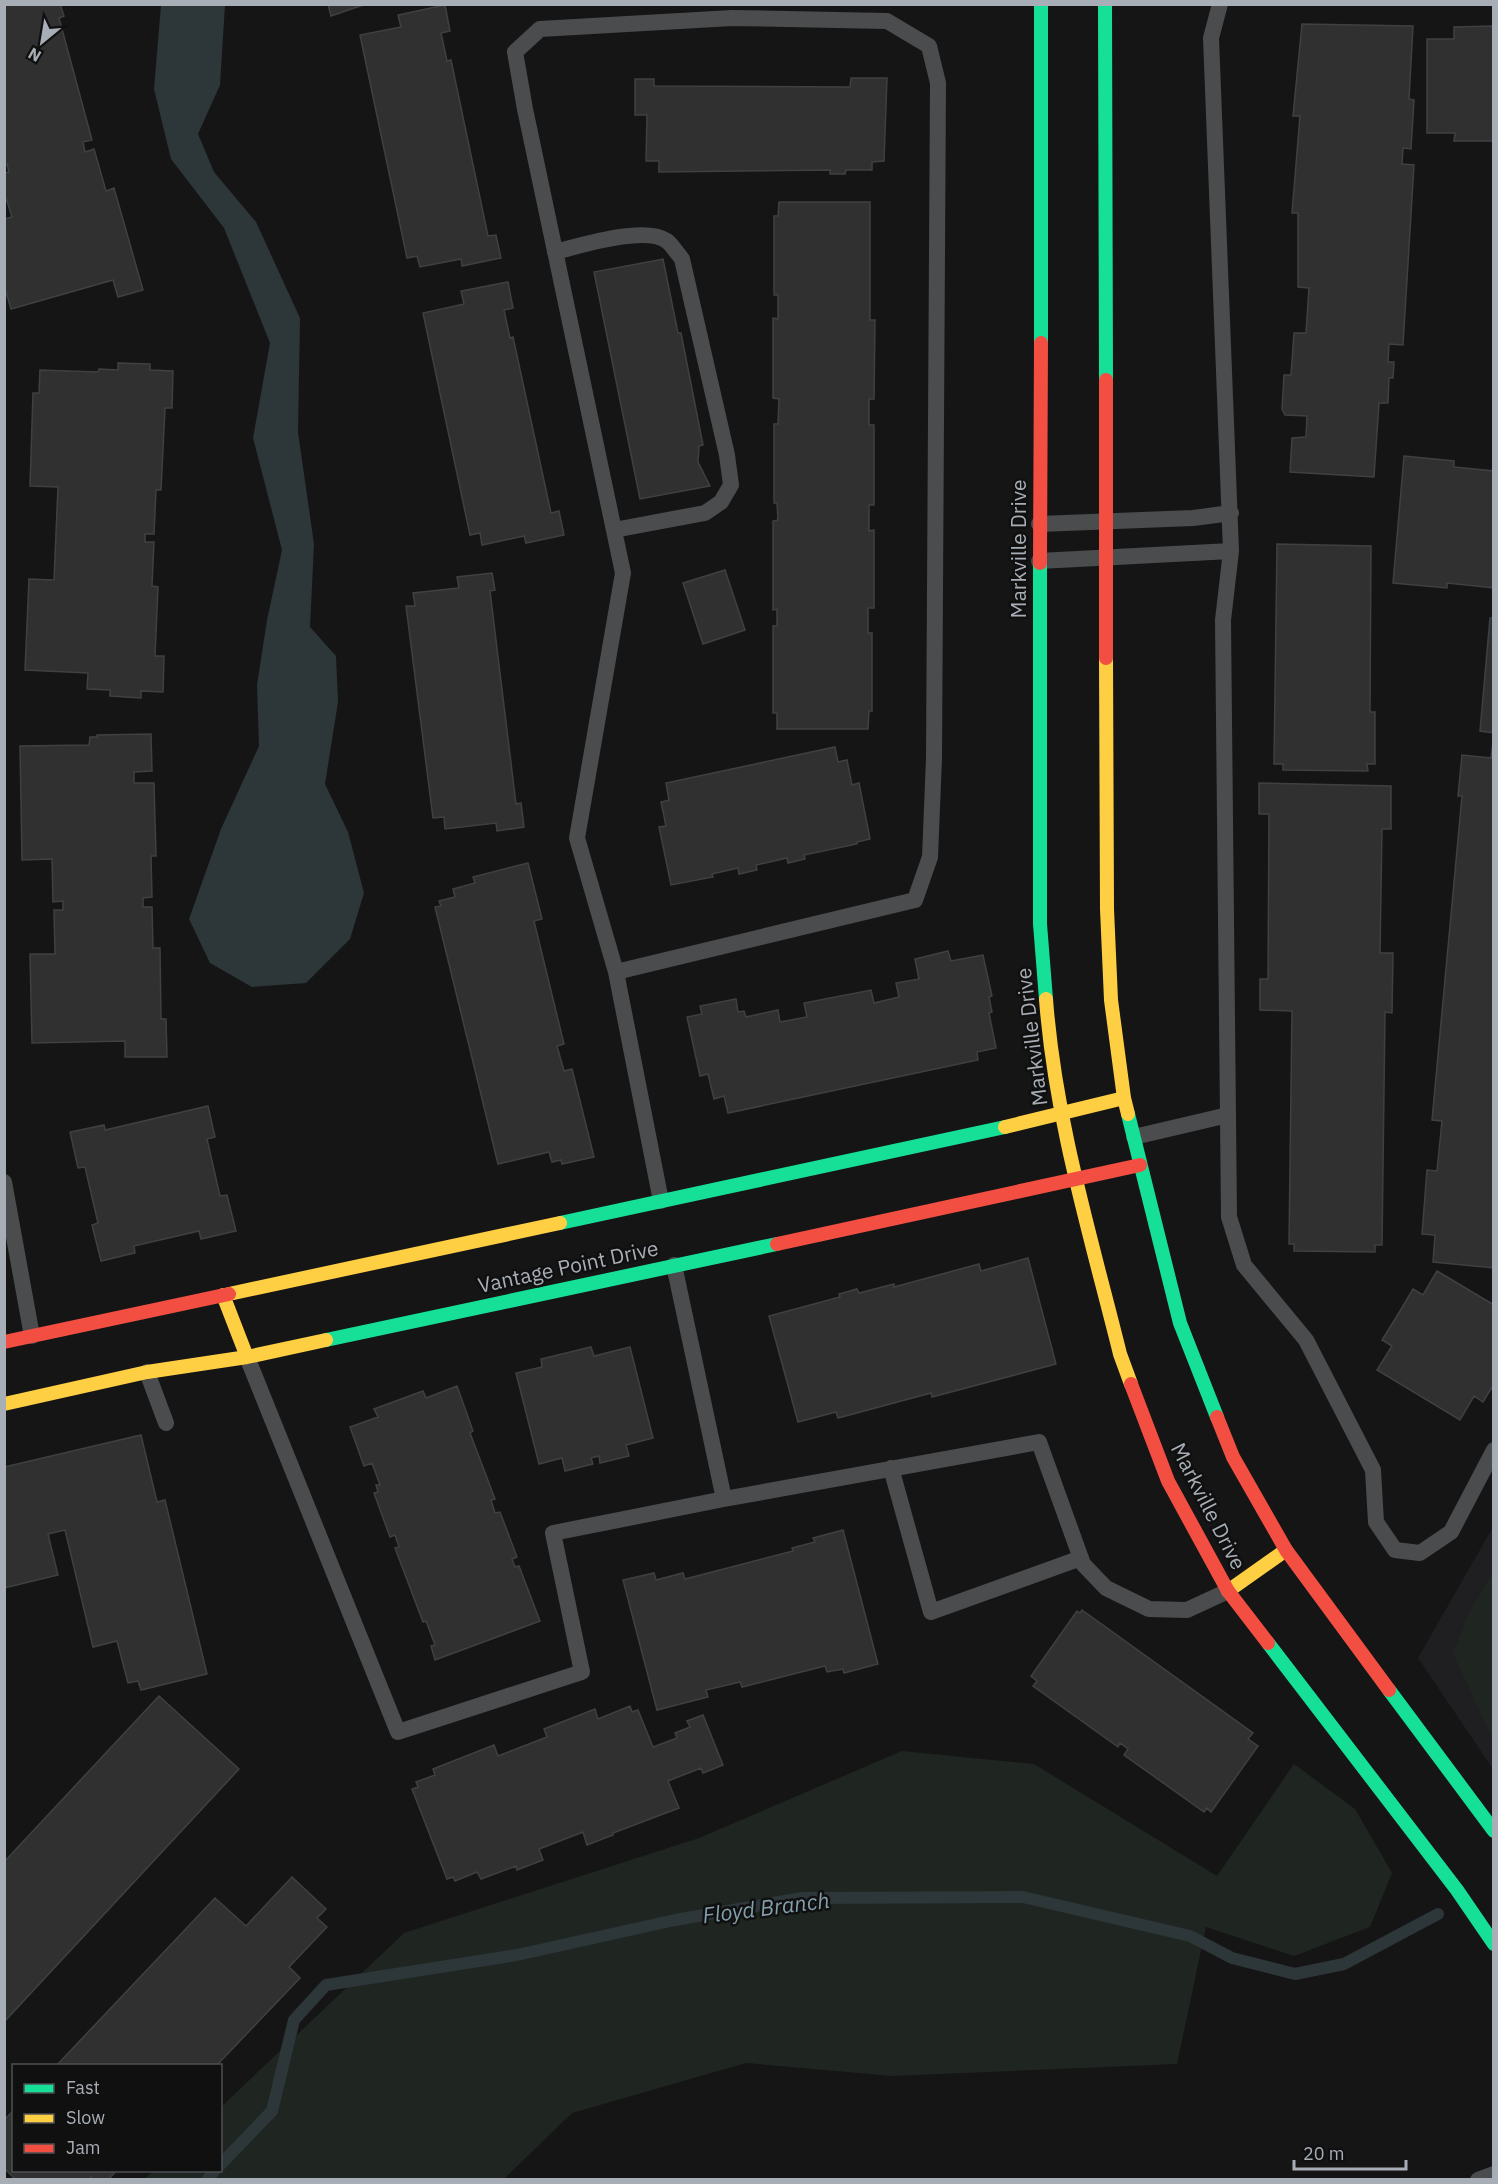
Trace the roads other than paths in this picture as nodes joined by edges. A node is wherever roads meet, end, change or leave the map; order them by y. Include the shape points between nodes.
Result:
1 (1041, 4) edge
2 (1105, 4) edge
3 (1220, 4) edge
4 (732, 11) edge
5 (555, 252) junction
6 (1231, 513) junction
7 (1106, 520) junction
8 (1039, 524) junction
9 (614, 530) junction
10 (1231, 551) junction
11 (1106, 558) junction
12 (1039, 561) junction
13 (616, 972) junction
14 (1124, 1098) junction
15 (1061, 1114) junction
16 (1228, 1115) junction
17 (1134, 1137) junction
18 (1140, 1165) junction
19 (1076, 1180) junction
20 (4, 1182) edge
21 (661, 1201) junction
22 (11, 1261) edge
23 (674, 1265) junction
24 (223, 1295) junction
25 (32, 1336) junction
26 (4, 1342) edge
27 (247, 1357) junction
28 (147, 1372) junction
29 (4, 1404) edge
30 (166, 1423) dead end
31 (1494, 1450) edge
32 (891, 1468) junction
33 (724, 1499) junction
34 (1286, 1550) junction
35 (1081, 1558) junction
36 (1228, 1591) junction
37 (1494, 1831) edge
38 (1494, 1944) edge
39 (1494, 2174) edge
40 (1478, 2180) edge

1 - 8 street, Markville Drive
2 - 7 street, Markville Drive
3 - 6 lane via 1210,39
4 - 5 lane via 540,29 515,52
4 - 13 lane via 887,21 929,46 938,83 930,857 915,900
5 - 9 lane
5 - 9 lane via 624,236 650,235 666,240 682,259 728,455 731,485 721,502 705,513
6 - 7 lane
6 - 10 lane
7 - 8 lane
7 - 11 street, Markville Drive
8 - 12 street, Markville Drive
9 - 13 lane via 623,573 577,837
10 - 11 lane
10 - 16 lane via 1223,620
11 - 12 lane
11 - 14 street, Markville Drive via 1107,909 1111,1000
12 - 15 street, Markville Drive via 1040,924 1048,1028
13 - 21 lane
14 - 15 street, Vantage Point Drive
14 - 17 street, Markville Drive
15 - 19 street, Markville Drive
15 - 21 street, Vantage Point Drive
16 - 17 lane
16 - 31 lane via 1229,1217 1244,1265 1306,1340 1373,1470 1376,1522 1395,1550 1420,1553 1451,1532
17 - 18 street, Markville Drive
18 - 19 street, Vantage Point Drive
18 - 34 street, Markville Drive via 1180,1323 1233,1457
19 - 23 street, Vantage Point Drive
19 - 36 street, Markville Drive via 1119,1354 1168,1481
20 - 22 lane
21 - 24 street, Vantage Point Drive
22 - 25 lane
23 - 27 street, Vantage Point Drive
23 - 33 lane
24 - 25 street, Vantage Point Drive
24 - 27 street
25 - 26 street, Vantage Point Drive
27 - 28 street, Vantage Point Drive
27 - 33 lane via 398,1732 582,1671 553,1533
28 - 29 street, Vantage Point Drive
28 - 30 lane
32 - 33 lane
32 - 35 lane via 1039,1442
32 - 35 lane via 931,1612
34 - 36 street
34 - 37 street, Markville Drive
35 - 36 lane via 1106,1588 1149,1609 1187,1610
36 - 38 street, Markville Drive
39 - 40 lane

